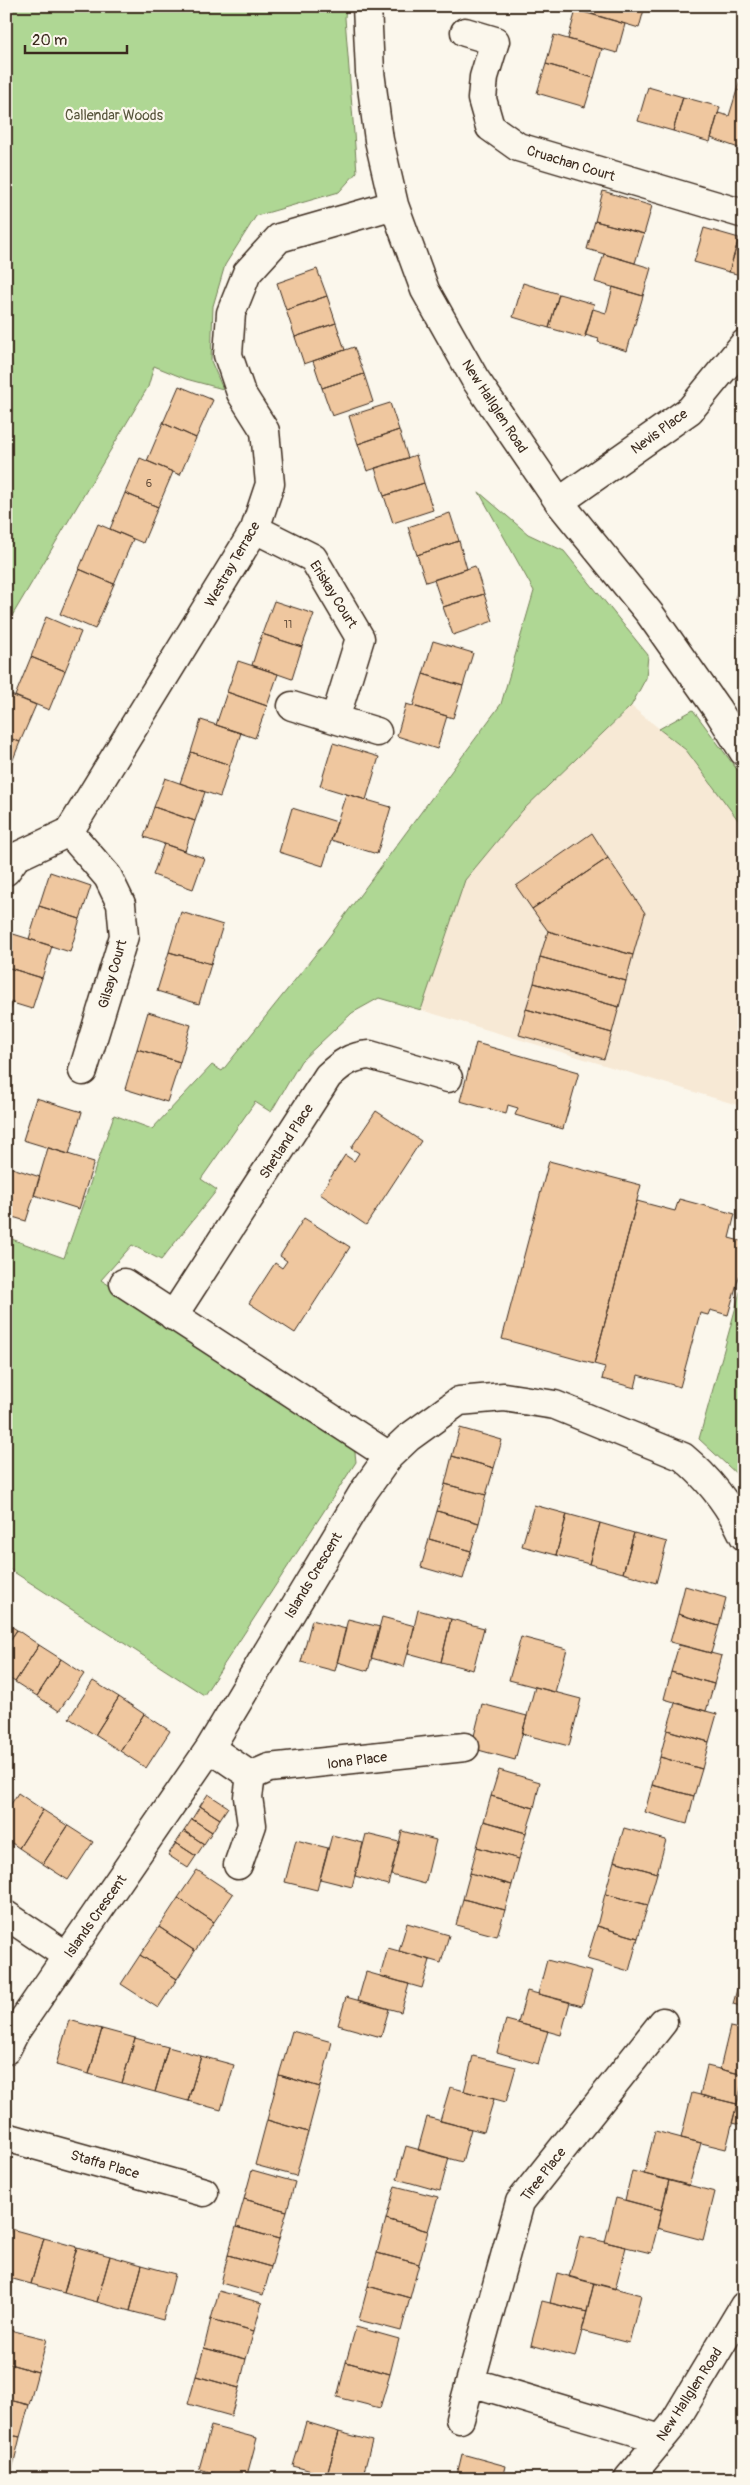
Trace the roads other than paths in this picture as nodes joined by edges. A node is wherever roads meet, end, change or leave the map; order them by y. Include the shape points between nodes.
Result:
1 (367, 6) edge
2 (465, 32) dead end
3 (394, 205) junction
4 (744, 214) edge
5 (744, 344) edge
6 (559, 502) junction
7 (256, 529) junction
8 (292, 706) dead end
9 (335, 719) junction
10 (378, 732) dead end
11 (744, 752) edge
12 (69, 832) junction
13 (6, 871) edge
14 (83, 1071) dead end
15 (448, 1078) dead end
16 (124, 1283) dead end
17 (173, 1316) junction
18 (389, 1456) junction
19 (744, 1536) edge
20 (465, 1747) dead end
21 (210, 1748) junction
22 (251, 1776) junction
23 (238, 1865) dead end
24 (6, 1915) edge
25 (67, 1956) junction
26 (663, 2022) dead end
27 (6, 2050) edge
28 (6, 2137) edge
29 (204, 2192) dead end
30 (744, 2306) edge
31 (471, 2382) junction
32 (460, 2419) dead end
33 (661, 2439) junction
34 (628, 2479) edge

1 - 3 street, New Hallglen Road via 378,140
2 - 4 street, Cruachan Court via 494,40 482,99 490,127 518,147
3 - 6 street, New Hallglen Road via 425,290 475,379
3 - 7 street, Westray Terrace via 279,238 247,273 231,314 228,355 241,393 265,431 270,484
5 - 6 street, Nevis Place via 690,410
6 - 11 street, New Hallglen Road via 650,614
7 - 9 street, Eriskay Court via 313,558 360,638
7 - 12 street, Westray Terrace
8 - 9 street
9 - 10 street
12 - 13 street via 16,857
12 - 14 street, Gilsay Court via 108,878 120,904 124,936
15 - 17 street, Shetland Place via 370,1055 358,1055 344,1062 328,1076
16 - 17 street
17 - 18 street
18 - 19 street, Islands Crescent via 459,1401 504,1397 554,1405 683,1457 734,1514
18 - 21 street, Islands Crescent via 359,1500
20 - 22 street, Iona Place via 269,1768
21 - 22 street
21 - 25 street, Islands Crescent
22 - 23 street via 248,1797 252,1825
24 - 25 street
25 - 27 street, Islands Crescent
26 - 31 street, Tiree Place via 520,2202
28 - 29 street, Staffa Place
30 - 33 street, New Hallglen Road
31 - 32 street, Tiree Place
31 - 33 street
33 - 34 street, New Hallglen Road

